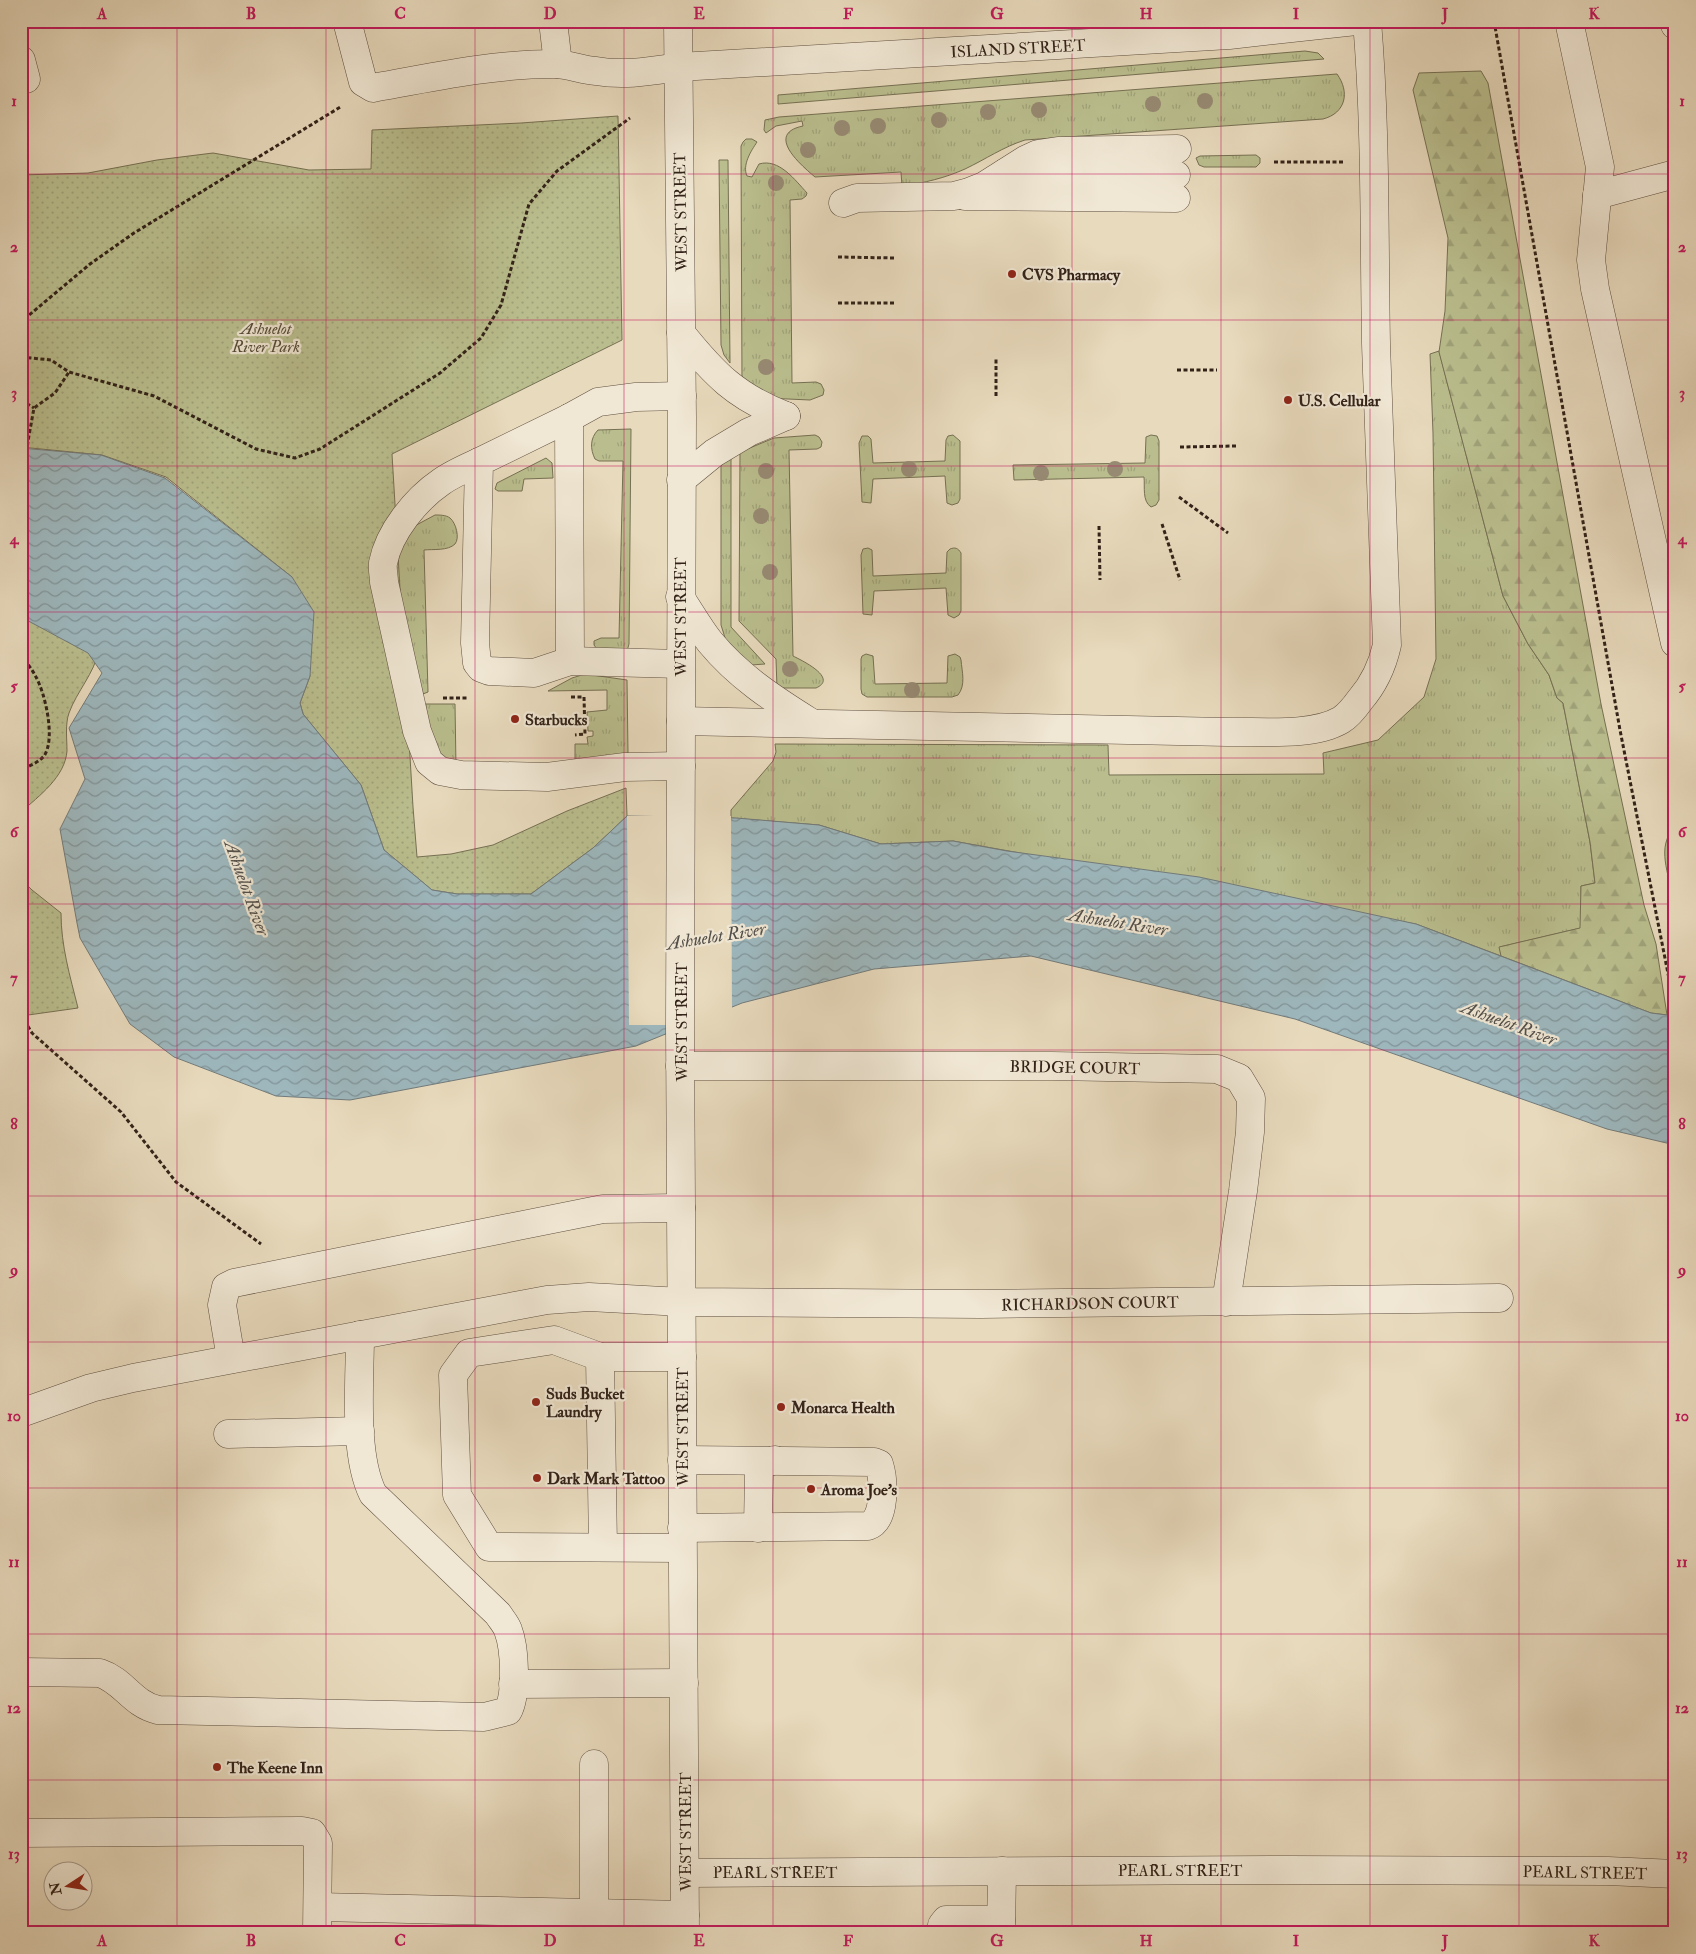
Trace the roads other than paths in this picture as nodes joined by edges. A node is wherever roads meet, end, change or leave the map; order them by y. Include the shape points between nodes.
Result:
1 (347, 21) edge
2 (553, 21) edge
3 (678, 21) edge
4 (1356, 21) edge
5 (1367, 21) edge
6 (1569, 21) edge
7 (1674, 21) edge
8 (1675, 25) edge
9 (1126, 31) edge
10 (558, 64) junction
11 (679, 67) junction
12 (1675, 174) edge
13 (1597, 194) junction
14 (954, 196) junction
15 (844, 202) dead end
16 (681, 333) junction
17 (682, 396) junction
18 (569, 418) junction
19 (479, 462) junction
20 (681, 480) junction
21 (680, 597) junction
22 (1675, 643) edge
23 (570, 661) junction
24 (680, 664) junction
25 (681, 721) junction
26 (810, 722) junction
27 (681, 766) junction
28 (680, 1066) junction
29 (682, 1208) junction
30 (1499, 1298) dead end
31 (682, 1302) junction
32 (1226, 1302) junction
33 (360, 1335) junction
34 (600, 1357) junction
35 (682, 1357) junction
36 (231, 1359) junction
37 (21, 1413) edge
38 (360, 1431) junction
39 (228, 1434) dead end
40 (682, 1460) junction
41 (775, 1460) junction
42 (758, 1528) junction
43 (682, 1538) junction
44 (603, 1547) junction
45 (21, 1672) edge
46 (684, 1683) junction
47 (513, 1684) junction
48 (594, 1764) dead end
49 (21, 1833) edge
50 (1002, 1871) junction
51 (685, 1872) junction
52 (1675, 1874) edge
53 (594, 1913) junction
54 (317, 1920) edge
55 (685, 1924) edge
56 (1001, 1926) edge
57 (941, 1933) edge

1 - 10 street, ISLAND STREET via 363,82 373,88 470,70
2 - 10 street
3 - 11 street, WEST STREET
4 - 9 street, ISLAND STREET via 1229,35
5 - 26 street via 1374,161 1376,344 1387,645 1376,679 1352,711 1328,727 1308,731 1217,732
6 - 13 street via 1600,167
7 - 8 street
9 - 11 street, ISLAND STREET
10 - 11 street, ISLAND STREET via 595,72 630,74
11 - 16 street, WEST STREET
12 - 13 street
13 - 22 street via 1591,260 1594,282
14 - 14 street via 1176,174 1058,151 1038,154 984,186
14 - 15 street via 857,198
16 - 17 street, WEST STREET
16 - 20 street via 724,382 762,407 786,416 749,432
17 - 18 street via 608,400
17 - 20 street, WEST STREET
18 - 19 street
18 - 23 street
19 - 23 street via 477,663 489,671 524,674
19 - 27 street via 442,481 422,497 404,519 383,563 384,582 417,731 429,762 440,772 490,776 553,776 625,767
20 - 21 street, WEST STREET
21 - 24 street, WEST STREET
21 - 26 street via 710,642 740,674
23 - 24 street
24 - 25 street, WEST STREET
25 - 26 street
25 - 27 street, WEST STREET
27 - 28 street, WEST STREET
28 - 29 street, WEST STREET
28 - 32 street, BRIDGE COURT via 1217,1069 1239,1078 1251,1098 1250,1132
29 - 31 street, WEST STREET
29 - 36 street via 604,1209 234,1283 226,1288 222,1305
30 - 32 street, RICHARDSON COURT
31 - 32 street, RICHARDSON COURT
31 - 33 street, RICHARDSON COURT via 589,1297 547,1300
31 - 35 street, WEST STREET
33 - 36 street, RICHARDSON COURT
33 - 38 street
34 - 35 street
34 - 44 street
34 - 44 street via 554,1340 469,1353 453,1375 457,1495 489,1547
35 - 40 street, WEST STREET
36 - 37 street, RICHARDSON COURT via 91,1388
38 - 39 street
38 - 47 street via 365,1473 373,1494 498,1614 508,1628
40 - 41 street
40 - 43 street, WEST STREET
41 - 42 street via 765,1463 759,1470
41 - 42 street via 879,1464 880,1514 875,1524 862,1527
42 - 43 street
43 - 44 street
43 - 46 street, WEST STREET
45 - 47 street via 100,1673 110,1676 146,1707 168,1710 484,1717 508,1711
46 - 47 street
46 - 51 street, WEST STREET
48 - 53 street
49 - 54 street via 302,1830 312,1834 318,1843
50 - 51 street, PEARL STREET
50 - 52 street, PEARL STREET via 1608,1871
50 - 56 street
51 - 55 street, WEST STREET
53 - 54 street
53 - 55 street
56 - 57 street via 946,1920

